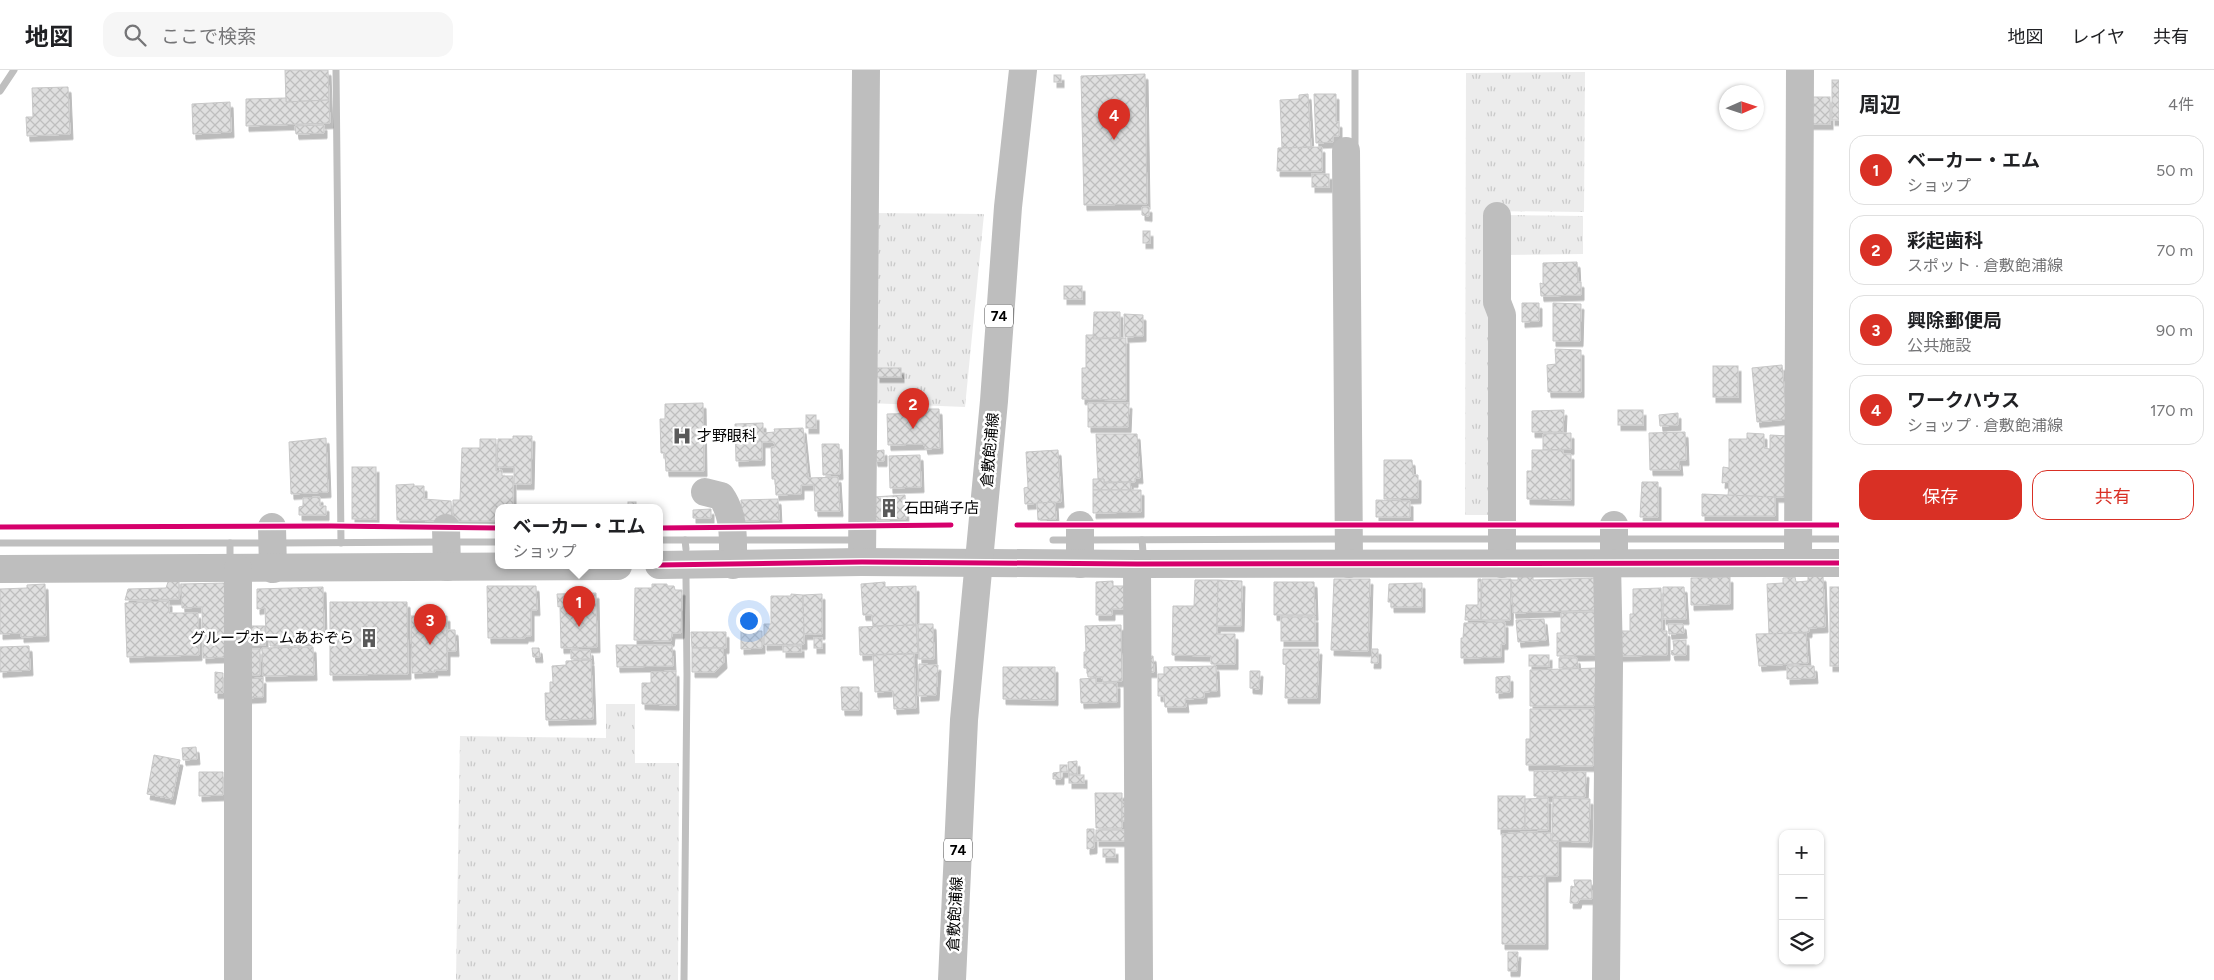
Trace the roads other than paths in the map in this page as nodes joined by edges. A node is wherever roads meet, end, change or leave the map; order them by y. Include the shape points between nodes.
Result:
1 (866, 70) edge
2 (1023, 70) edge
3 (1800, 70) edge
4 (1346, 151) dead end
5 (1497, 216) dead end
6 (705, 492) dead end
7 (1502, 546) junction
8 (1613, 546) junction
9 (862, 547) junction
10 (1348, 547) junction
11 (1798, 547) junction
12 (733, 550) junction
13 (495, 552) edge
14 (978, 563) junction
15 (1839, 563) edge
16 (1137, 564) junction
17 (663, 565) edge
18 (0, 569) edge
19 (238, 569) junction
20 (238, 980) edge
21 (952, 980) edge
22 (1139, 980) edge
23 (1606, 980) edge

1 - 9 street
2 - 14 street, 倉敷飽浦線 / 74 via 1007,217
3 - 11 street
4 - 10 street
5 - 7 street via 1496,302 1502,315
6 - 12 street via 721,496 726,503
7 - 8 street
7 - 10 street
8 - 11 street
8 - 23 street
9 - 12 street
9 - 14 street
10 - 16 street
11 - 15 street
12 - 17 street
13 - 19 street via 447,546 272,545
14 - 16 street via 1080,542
14 - 21 street, 倉敷飽浦線 / 74 via 964,720
16 - 22 street
18 - 19 street
19 - 20 street

